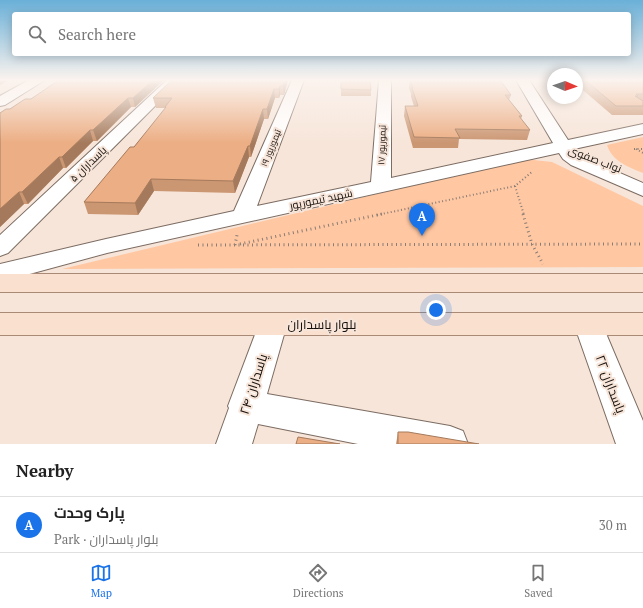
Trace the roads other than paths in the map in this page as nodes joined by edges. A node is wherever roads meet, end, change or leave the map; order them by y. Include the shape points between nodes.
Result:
1 (153, 101) edge
2 (290, 101) edge
3 (384, 101) edge
4 (535, 101) edge
5 (643, 129) edge
6 (564, 146) junction
7 (643, 178) edge
8 (381, 186) junction
9 (643, 190) edge
10 (243, 216) junction
11 (0, 248) edge
12 (0, 273) edge
13 (0, 283) edge
14 (643, 283) edge
15 (0, 324) edge
16 (273, 324) junction
17 (588, 324) junction
18 (643, 324) edge
19 (245, 406) junction
20 (234, 444) edge
21 (450, 444) edge
22 (634, 444) edge

1 - 11 street, پاسداران ۵
2 - 10 street, تیمورپور ۱۹
3 - 8 street, تیمورپور ۱۷
4 - 6 street
5 - 6 street, شهید تیمورپور
6 - 7 street, نواب صفوی
6 - 8 street, شهید تیمورپور
6 - 9 street, نواب صفوی via 569,155 577,161
8 - 10 street, شهید تیمورپور
10 - 12 street, شهید تیمورپور via 106,246
13 - 14 main road
15 - 16 main road, بلوار پاسداران
16 - 17 main road, بلوار پاسداران
16 - 19 street, پاسداران ۲۴
17 - 18 main road, بلوار پاسداران
17 - 22 street, پاسداران ۲۲
19 - 20 street, پاسداران ۲۴
19 - 21 street

